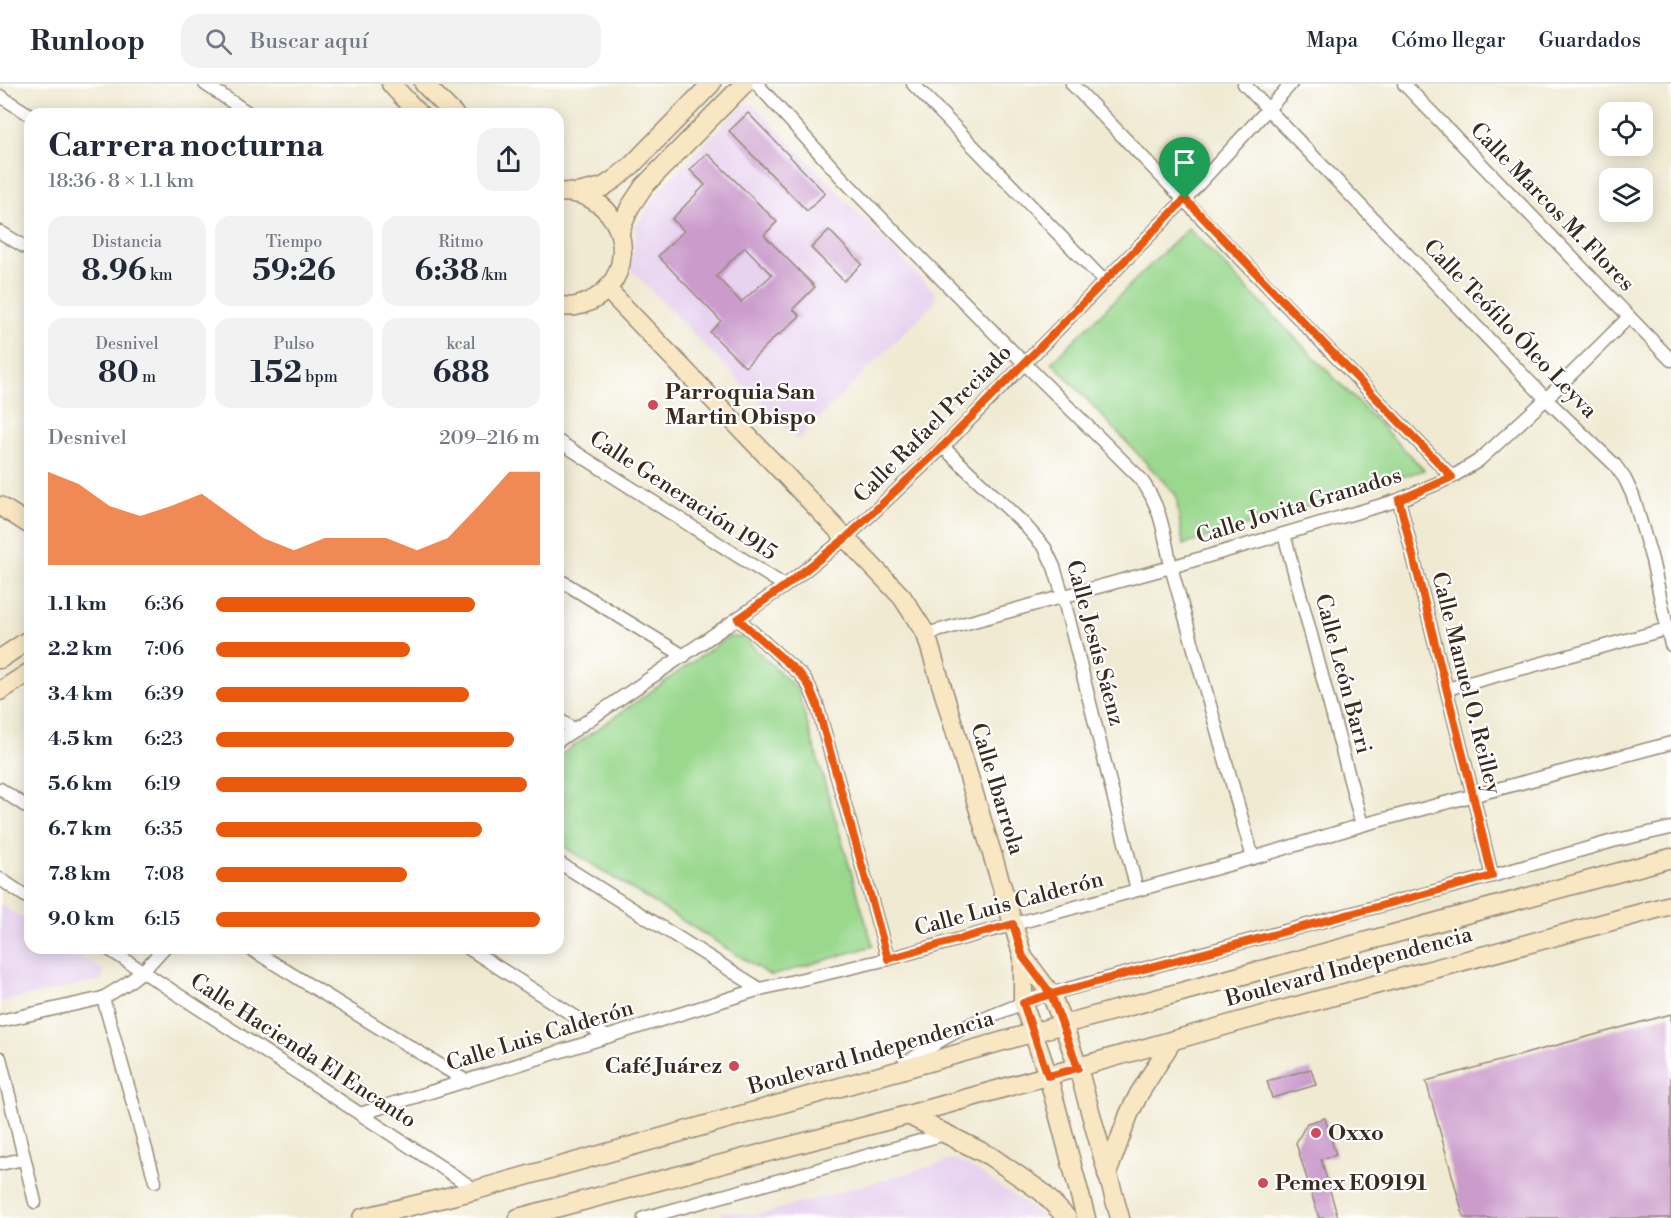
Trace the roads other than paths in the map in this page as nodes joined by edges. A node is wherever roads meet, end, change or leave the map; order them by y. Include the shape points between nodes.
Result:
1 (205, 84) edge
2 (391, 84) edge
3 (424, 84) edge
4 (711, 84) edge
5 (744, 84) edge
6 (757, 84) edge
7 (913, 84) edge
8 (1072, 84) edge
9 (1244, 84) edge
10 (1291, 84) edge
11 (1404, 84) edge
12 (0, 96) edge
13 (241, 108) edge
14 (413, 108) edge
15 (444, 108) edge
16 (1269, 108) junction
17 (24, 111) edge
18 (564, 193) edge
19 (577, 193) junction
20 (1185, 199) junction
21 (620, 231) junction
22 (0, 232) edge
23 (24, 246) edge
24 (1104, 281) junction
25 (607, 289) junction
26 (564, 306) edge
27 (1629, 316) junction
28 (1671, 360) edge
29 (1024, 363) junction
30 (1546, 399) junction
31 (564, 445) edge
32 (942, 447) junction
33 (1452, 477) junction
34 (1399, 500) junction
35 (0, 506) edge
36 (24, 521) edge
37 (1284, 534) junction
38 (846, 538) junction
39 (1171, 567) junction
40 (564, 583) edge
41 (785, 586) junction
42 (1063, 596) junction
43 (738, 619) junction
44 (1667, 629) junction
45 (926, 634) junction
46 (24, 642) edge
47 (1671, 645) edge
48 (2, 655) edge
49 (684, 656) junction
50 (24, 677) edge
51 (1447, 689) junction
52 (0, 691) edge
53 (564, 723) edge
54 (575, 730) junction
55 (564, 737) edge
56 (1671, 743) edge
57 (0, 789) edge
58 (1473, 795) junction
59 (24, 805) edge
60 (1362, 825) junction
61 (1671, 828) edge
62 (1253, 858) junction
63 (1671, 858) edge
64 (564, 866) edge
65 (1492, 876) junction
66 (0, 879) edge
67 (1137, 890) junction
68 (24, 895) edge
69 (1671, 904) edge
70 (1013, 924) junction
71 (116, 954) edge
72 (158, 954) edge
73 (259, 954) edge
74 (477, 954) edge
75 (1023, 957) junction
76 (888, 959) junction
77 (142, 971) junction
78 (760, 989) junction
79 (1051, 994) junction
80 (103, 998) junction
81 (1023, 1003) junction
82 (0, 1021) edge
83 (1063, 1024) junction
84 (1033, 1032) junction
85 (607, 1037) junction
86 (1173, 1041) junction
87 (0, 1058) edge
88 (1078, 1068) junction
89 (891, 1072) junction
90 (1048, 1076) junction
91 (466, 1081) junction
92 (360, 1114) junction
93 (908, 1115) junction
94 (945, 1134) junction
95 (24, 1159) junction
96 (0, 1164) edge
97 (1107, 1174) junction
98 (155, 1181) dead end
99 (476, 1190) junction
100 (35, 1202) dead end
101 (362, 1218) edge
102 (518, 1218) edge
103 (644, 1218) edge
104 (1067, 1218) edge
105 (1086, 1218) edge
106 (1120, 1218) edge

1 - 13 street
2 - 14 main road
3 - 15 main road
4 - 19 main road via 615,179 603,187
5 - 21 main road via 644,186
6 - 29 street via 842,178
7 - 24 street
8 - 20 street
9 - 16 street, Calle Teófilo Óleo Leyva
10 - 16 street, Calle Rafael Preciado
11 - 27 street, Calle Marcos M. Flores
12 - 17 street
16 - 20 street, Calle Rafael Preciado
16 - 30 street, Calle Teófilo Óleo Leyva
18 - 19 main road
19 - 21 main road via 603,207
20 - 24 street, Calle Rafael Preciado
20 - 33 street
21 - 25 main road via 621,262
22 - 23 street
24 - 29 street, Calle Rafael Preciado
25 - 26 main road via 593,300
25 - 38 main road, Calle Ibarrola
27 - 28 street, Calle Marcos M. Flores
27 - 30 street, Calle Jovita Granados
29 - 32 street, Calle Rafael Preciado
29 - 39 street via 1145,484 1162,521
30 - 33 street, Calle Jovita Granados via 1478,461
30 - 44 street, Calle Teófilo Óleo Leyva via 1625,479 1652,560
31 - 41 street, Calle Generación 1915
32 - 38 street, Calle Rafael Preciado
32 - 42 street, Calle Jesús Sáenz via 1045,548
33 - 34 street, Calle Jovita Granados
34 - 37 street, Calle Jovita Granados
34 - 51 street, Calle Manuel O. Reilley
35 - 36 main road
37 - 39 street, Calle Jovita Granados
37 - 60 street, Calle León Barri
38 - 41 street, Calle Rafael Preciado
38 - 45 main road, Calle Ibarrola via 902,597
39 - 42 street, Calle Jovita Granados
39 - 62 street
40 - 49 street
41 - 43 street, Calle Rafael Preciado
42 - 45 street, Calle Jovita Granados
42 - 67 street, Calle Jesús Sáenz
43 - 49 street, Calle Rafael Preciado
43 - 76 street via 809,686
44 - 47 street, Calle Teófilo Óleo Leyva
44 - 51 street
45 - 70 main road, Calle Ibarrola
46 - 48 main road
49 - 54 street, Calle Rafael Preciado
50 - 52 main road
51 - 58 street, Calle Manuel O. Reilley
53 - 54 street
54 - 55 street, Calle Rafael Preciado
56 - 58 street, Calle Luis Calderón
57 - 59 street
58 - 60 street, Calle Luis Calderón
58 - 65 street, Calle Manuel O. Reilley
60 - 62 street, Calle Luis Calderón
61 - 65 street
62 - 67 street, Calle Luis Calderón
63 - 83 main road, Boulevard Independencia
64 - 78 street
65 - 79 street
66 - 68 street
67 - 70 street, Calle Luis Calderón
69 - 86 main road, Boulevard Independencia
70 - 75 main road, Calle Ibarrola
70 - 76 street, Calle Luis Calderón
71 - 77 street, Calle Hacienda El Encanto
72 - 77 street
73 - 91 street
74 - 85 street
75 - 79 main road, Calle Ibarrola
75 - 81 main road, Calle Ibarrola
76 - 78 street, Calle Luis Calderón
77 - 80 street
77 - 92 street, Calle Hacienda El Encanto
78 - 85 street, Calle Luis Calderón
79 - 81 street
79 - 83 main road, Calle Ibarrola
80 - 82 street
80 - 98 street
81 - 84 main road, Calle Ibarrola
81 - 89 street via 962,1029
83 - 84 main road, Boulevard Independencia
83 - 88 main road, Calle Ibarrola
84 - 89 main road, Boulevard Independencia
84 - 90 main road, Calle Ibarrola
85 - 91 street, Calle Luis Calderón
86 - 88 main road, Boulevard Independencia
86 - 97 main road via 1129,1114
87 - 95 street
88 - 90 main road, Boulevard Independencia
88 - 97 main road, Calle Ibarrola
89 - 99 main road, Boulevard Independencia
90 - 93 main road, Boulevard Independencia
90 - 105 main road, Calle Ibarrola
91 - 92 street, Calle Luis Calderón
92 - 99 street, Calle Hacienda El Encanto
93 - 94 main road
93 - 102 main road, Boulevard Independencia
94 - 103 street
94 - 104 main road via 990,1156 1042,1192
95 - 96 street
95 - 100 street
97 - 106 main road, Calle Ibarrola
99 - 101 main road, Boulevard Independencia

